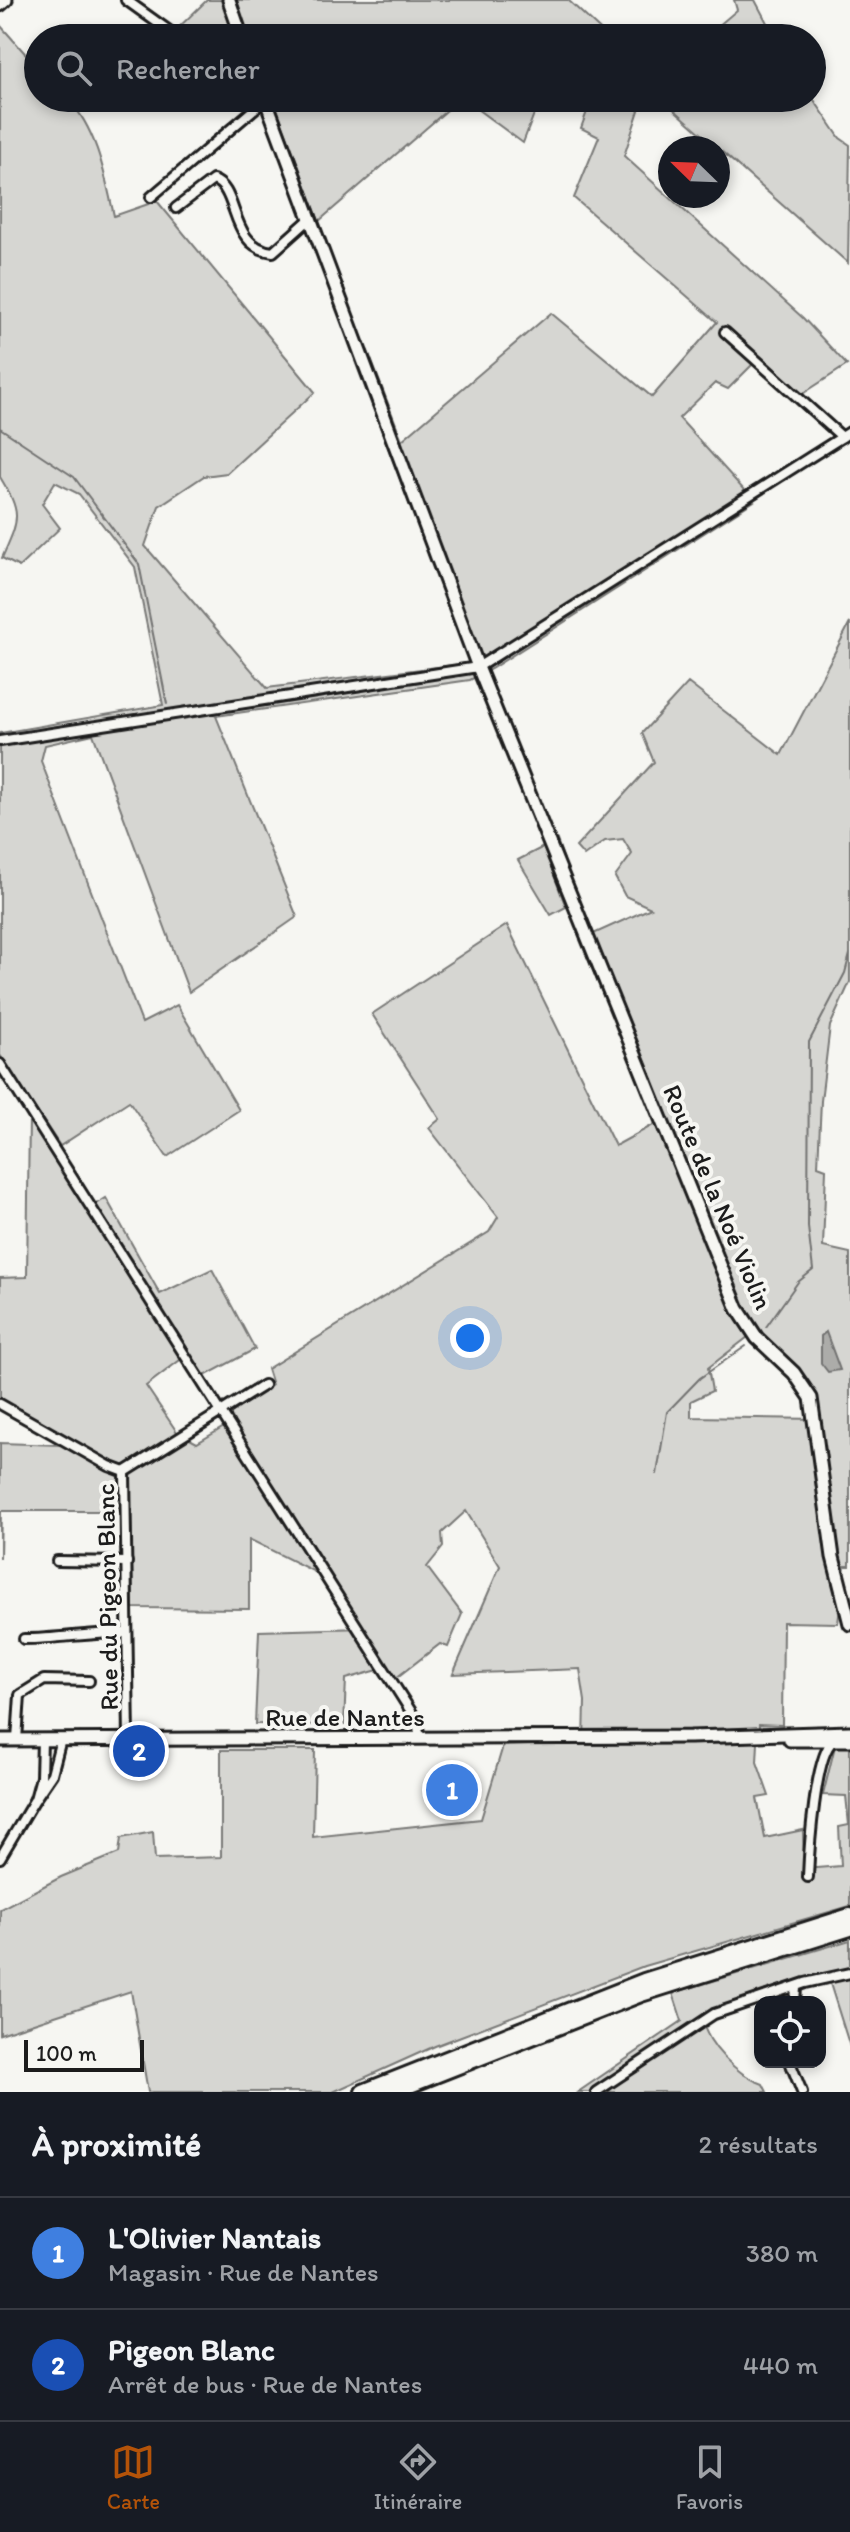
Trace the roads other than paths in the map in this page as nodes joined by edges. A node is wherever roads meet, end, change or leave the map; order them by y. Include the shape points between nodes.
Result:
1 (6, 0) edge
2 (126, 0) edge
3 (229, 0) edge
4 (0, 5) edge
5 (159, 24) edge
6 (237, 24) edge
7 (249, 112) edge
8 (270, 112) edge
9 (151, 197) dead end
10 (176, 208) dead end
11 (311, 218) junction
12 (725, 332) dead end
13 (846, 435) edge
14 (478, 667) junction
15 (0, 741) edge
16 (0, 1064) edge
17 (264, 1385) dead end
18 (0, 1404) edge
19 (222, 1411) junction
20 (125, 1472) junction
21 (57, 1561) dead end
22 (127, 1562) junction
23 (850, 1624) edge
24 (127, 1633) junction
25 (24, 1639) dead end
26 (89, 1681) dead end
27 (61, 1739) junction
28 (129, 1739) junction
29 (420, 1739) junction
30 (0, 1740) edge
31 (17, 1740) junction
32 (42, 1740) junction
33 (831, 1740) edge
34 (35, 1799) junction
35 (0, 1858) edge
36 (808, 1877) dead end
37 (850, 1916) edge
38 (850, 1928) edge
39 (850, 1973) edge
40 (796, 1987) junction
41 (795, 1996) edge
42 (792, 2068) edge
43 (363, 2092) edge
44 (392, 2092) edge
45 (596, 2092) edge
46 (802, 2092) edge

1 - 4 street
2 - 5 street
3 - 6 street
7 - 9 street
8 - 11 street, Route de la Noé Violin
10 - 11 street via 213,180 221,182 247,236 262,251 273,252
11 - 14 street, Route de la Noé Violin
12 - 13 street
13 - 14 street
14 - 15 street
14 - 23 street, Route de la Noé Violin via 738,1309 811,1398 833,1557
16 - 19 street
17 - 19 street, Rue du Pigeon Blanc
18 - 20 street
19 - 20 street, Rue du Pigeon Blanc
19 - 29 street via 417,1721
20 - 22 street, Rue du Pigeon Blanc
21 - 22 street
22 - 24 street, Rue du Pigeon Blanc
24 - 25 street
24 - 28 street, Rue du Pigeon Blanc
26 - 31 street via 44,1680 20,1695
27 - 28 street, Rue de Nantes
27 - 32 street, Rue de Nantes
27 - 34 street via 52,1774
28 - 29 street, Rue de Nantes
29 - 33 street, Rue de Nantes
30 - 31 street, Rue de Nantes
31 - 32 street, Rue de Nantes
32 - 34 street
33 - 36 street via 821,1769
34 - 35 street
37 - 43 highway via 644,1981
38 - 44 highway via 655,1989
39 - 40 street
40 - 41 street
40 - 45 street via 714,2014
42 - 46 street

